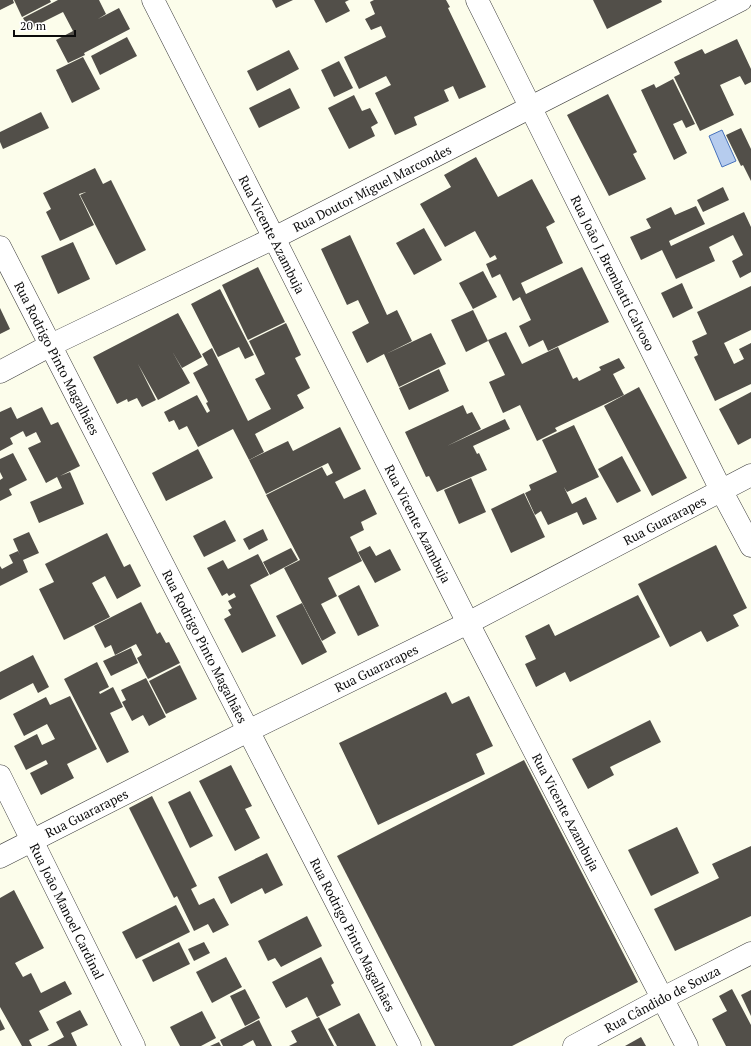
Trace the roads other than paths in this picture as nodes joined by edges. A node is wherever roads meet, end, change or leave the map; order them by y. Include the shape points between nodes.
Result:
1 (153, 0) edge
2 (477, 0) edge
3 (741, 0) edge
4 (531, 108) junction
5 (274, 238) junction
6 (0, 247) edge
7 (51, 345) junction
8 (0, 372) edge
9 (751, 475) edge
10 (721, 490) junction
11 (751, 546) edge
12 (468, 623) junction
13 (248, 731) junction
14 (0, 776) edge
15 (32, 840) junction
16 (0, 857) edge
17 (751, 953) edge
18 (663, 998) junction
19 (134, 1046) edge
20 (410, 1046) edge
21 (574, 1046) edge
22 (687, 1046) edge

1 - 5 street, Rua Vicente Azambuja
2 - 4 street, Rua João J. Brembatti Calvoso
3 - 4 street, Rua Doutor Miguel Marcondes
4 - 5 street, Rua Doutor Miguel Marcondes
4 - 10 street, Rua João J. Brembatti Calvoso
5 - 7 street, Rua Doutor Miguel Marcondes
5 - 12 street, Rua Vicente Azambuja
6 - 7 street, Rua Rodrigo Pinto Magalhães
7 - 8 street, Rua Doutor Miguel Marcondes
7 - 13 street, Rua Rodrigo Pinto Magalhães
9 - 10 street, Rua Guararapes
10 - 11 street, Rua João J. Brembatti Calvoso
10 - 12 street, Rua Guararapes
12 - 13 street, Rua Guararapes
12 - 18 street, Rua Vicente Azambuja
13 - 15 street, Rua Guararapes
13 - 20 street, Rua Rodrigo Pinto Magalhães
14 - 15 street, Rua João Manoel Cardinal
15 - 16 street, Rua Guararapes
15 - 19 street, Rua João Manoel Cardinal
17 - 18 street, Rua Cândido de Souza
18 - 21 street, Rua Cândido de Souza
18 - 22 street, Rua Vicente Azambuja

